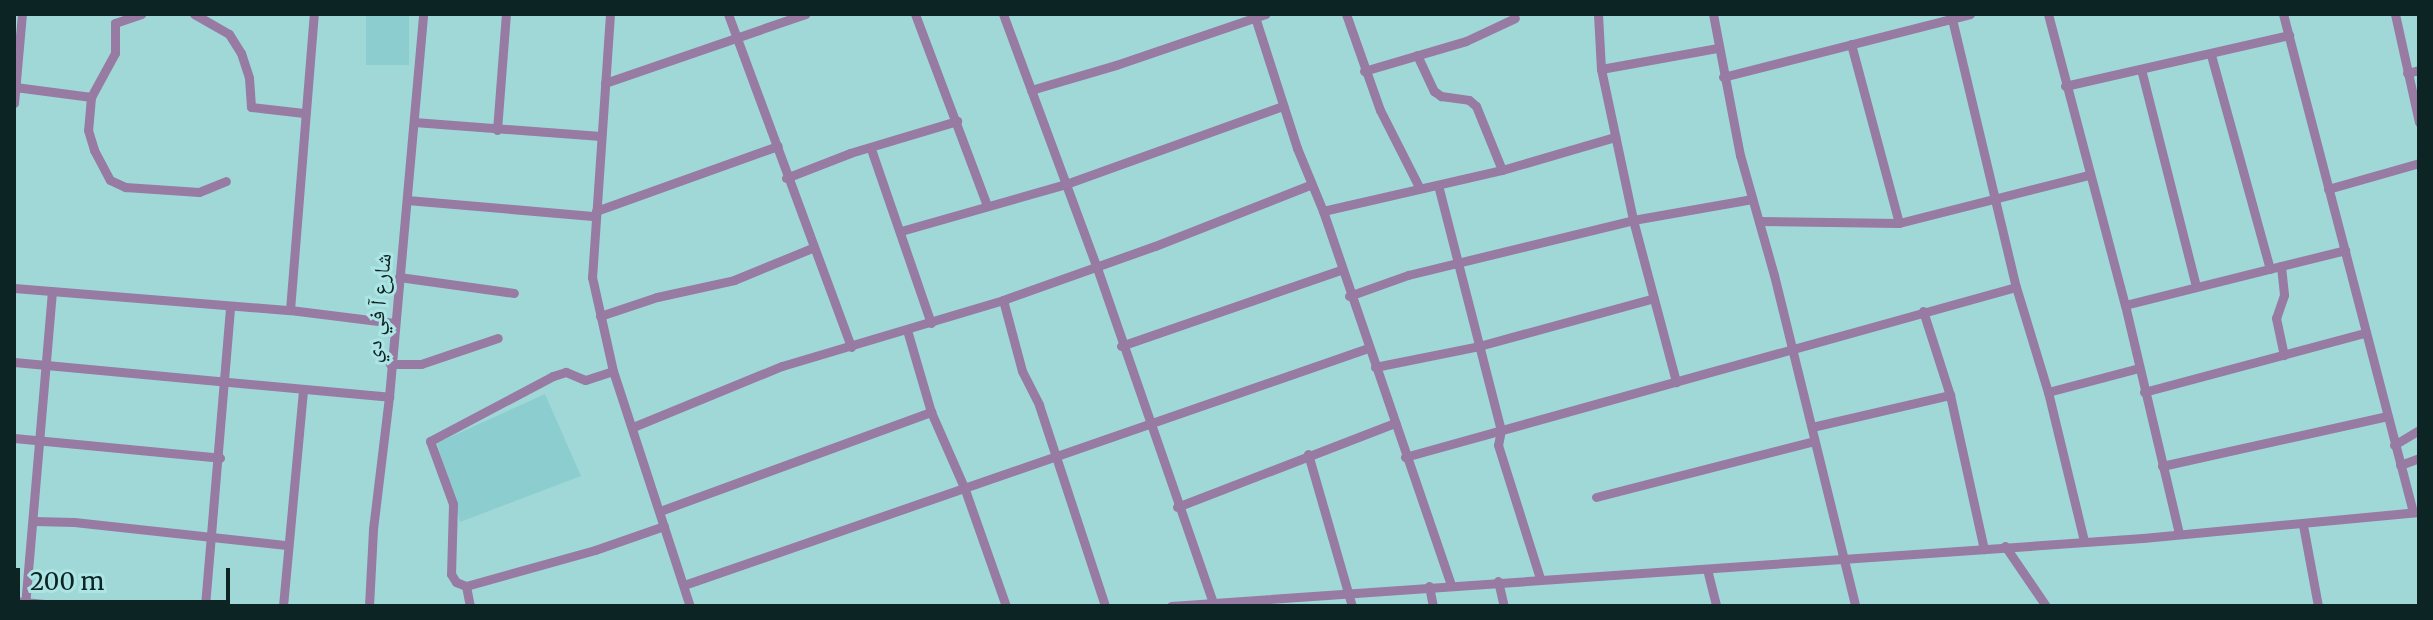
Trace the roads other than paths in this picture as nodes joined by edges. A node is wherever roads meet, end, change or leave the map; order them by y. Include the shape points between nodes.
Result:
1 (22, 14) edge
2 (141, 14) edge
3 (194, 14) edge
4 (314, 14) edge
5 (423, 14) edge
6 (506, 14) edge
7 (610, 14) edge
8 (728, 14) edge
9 (805, 14) edge
10 (915, 14) edge
11 (1003, 14) edge
12 (1346, 14) edge
13 (1598, 14) edge
14 (1713, 14) edge
15 (1970, 14) edge
16 (2048, 14) edge
17 (2283, 14) edge
18 (2395, 14) edge
19 (1259, 15) edge
20 (1515, 18) dead end
21 (1952, 19) junction
22 (2289, 35) junction
23 (738, 40) junction
24 (1851, 44) junction
25 (1718, 48) junction
26 (1417, 55) junction
27 (2211, 55) junction
28 (1601, 69) junction
29 (2141, 69) junction
30 (2419, 70) edge
31 (1364, 71) junction
32 (2407, 73) junction
33 (1723, 77) junction
34 (605, 83) junction
35 (2065, 86) junction
36 (15, 87) edge
37 (1031, 90) junction
38 (91, 97) junction
39 (14, 103) edge
40 (1283, 106) junction
41 (304, 113) junction
42 (957, 121) junction
43 (414, 122) junction
44 (2419, 122) edge
45 (497, 130) junction
46 (600, 136) junction
47 (1615, 137) junction
48 (778, 146) junction
49 (871, 149) junction
50 (2419, 163) edge
51 (1502, 170) junction
52 (2089, 175) junction
53 (786, 178) junction
54 (226, 181) dead end
55 (1066, 184) junction
56 (1310, 185) junction
57 (1438, 185) junction
58 (1419, 187) junction
59 (2328, 189) junction
60 (1995, 198) junction
61 (1752, 199) junction
62 (407, 200) junction
63 (987, 206) junction
64 (1323, 211) junction
65 (595, 213) junction
66 (1633, 220) junction
67 (1759, 221) junction
68 (1899, 223) junction
69 (901, 231) junction
70 (812, 248) junction
71 (2345, 250) junction
72 (1459, 264) junction
73 (1096, 265) junction
74 (2281, 266) junction
75 (2270, 269) junction
76 (1341, 270) junction
77 (399, 277) junction
78 (2196, 286) junction
79 (2016, 287) junction
80 (14, 288) edge
81 (52, 291) junction
82 (514, 293) dead end
83 (1349, 296) junction
84 (1654, 298) junction
85 (1003, 300) junction
86 (2125, 305) junction
87 (230, 306) junction
88 (290, 310) junction
89 (1923, 311) junction
90 (600, 316) junction
91 (394, 323) junction
92 (931, 323) junction
93 (907, 330) junction
94 (2364, 333) junction
95 (498, 338) dead end
96 (1121, 346) junction
97 (1479, 346) junction
98 (851, 347) junction
99 (1790, 347) junction
100 (1368, 348) junction
101 (2284, 355) junction
102 (14, 362) edge
103 (390, 364) junction
104 (46, 365) junction
105 (1375, 367) junction
106 (2139, 368) junction
107 (613, 371) junction
108 (226, 382) junction
109 (1676, 382) junction
110 (303, 390) junction
111 (2048, 392) junction
112 (2144, 392) junction
113 (1950, 395) junction
114 (389, 397) junction
115 (931, 412) junction
116 (2388, 416) junction
117 (1395, 423) junction
118 (1150, 424) junction
119 (633, 427) junction
120 (1812, 427) junction
121 (1501, 430) junction
122 (2419, 430) edge
123 (14, 438) edge
124 (40, 440) junction
125 (1814, 441) junction
126 (2394, 445) junction
127 (1308, 454) junction
128 (1056, 455) junction
129 (1405, 457) junction
130 (220, 458) junction
131 (2419, 458) edge
132 (2400, 465) junction
133 (2162, 466) junction
134 (964, 487) junction
135 (1596, 497) dead end
136 (1177, 507) junction
137 (660, 511) junction
138 (2416, 512) edge
139 (34, 521) junction
140 (2303, 525) junction
141 (664, 526) junction
142 (2179, 534) junction
143 (211, 537) junction
144 (2084, 541) junction
145 (287, 545) junction
146 (2005, 546) junction
147 (1984, 549) junction
148 (1842, 559) junction
149 (1707, 569) junction
150 (1540, 578) junction
151 (1498, 581) junction
152 (684, 585) junction
153 (1451, 585) junction
154 (466, 586) junction
155 (1429, 586) junction
156 (1350, 593) junction
157 (14, 601) edge
158 (1213, 602) junction
159 (25, 604) edge
160 (65, 606) edge
161 (205, 606) edge
162 (283, 606) edge
163 (369, 606) edge
164 (470, 606) edge
165 (690, 606) edge
166 (1006, 606) edge
167 (1105, 606) edge
168 (1171, 606) edge
169 (1352, 606) edge
170 (1433, 606) edge
171 (1504, 606) edge
172 (1716, 606) edge
173 (1855, 606) edge
174 (2046, 606) edge
175 (2318, 606) edge

1 - 36 street
2 - 38 street via 115,23 115,53
3 - 41 street via 229,34 241,53 251,107
4 - 41 street
5 - 43 street, شارع آ في دي
6 - 45 street
7 - 34 street
8 - 23 street
9 - 23 street
10 - 42 street
11 - 37 street
12 - 31 street
13 - 28 street
14 - 25 street
15 - 21 street
16 - 35 street
17 - 22 street
18 - 32 street
19 - 37 street
19 - 40 street
20 - 26 street via 1466,41
21 - 24 street
21 - 60 street
22 - 27 street
22 - 59 street
23 - 34 street
23 - 48 street
24 - 33 street
24 - 68 street
25 - 28 street
25 - 33 street
26 - 31 street
26 - 51 street via 1434,91 1476,106
27 - 29 street
27 - 75 street
28 - 47 street
29 - 35 street
29 - 78 street
30 - 32 street
31 - 58 street
32 - 44 street
33 - 61 street
34 - 46 street
35 - 52 street
36 - 38 street
36 - 39 street
37 - 55 street
38 - 54 street via 88,130 110,180 125,187 199,192
40 - 55 street
40 - 56 street
41 - 88 street
42 - 49 street
42 - 63 street
43 - 45 street
43 - 62 street, شارع آ في دي
45 - 46 street
46 - 65 street
47 - 51 street
47 - 66 street
48 - 53 street
48 - 65 street
49 - 53 street
49 - 69 street
50 - 59 street
51 - 57 street
52 - 60 street
52 - 86 street
53 - 70 street
55 - 63 street
55 - 73 street
56 - 64 street
56 - 73 street
57 - 58 street
57 - 72 street
58 - 64 street
59 - 71 street
60 - 68 street
60 - 79 street
61 - 66 street
61 - 67 street
62 - 65 street
62 - 77 street, شارع آ في دي
63 - 69 street
64 - 76 street
65 - 90 street via 592,277
66 - 72 street
66 - 84 street
67 - 68 street
67 - 99 street
69 - 92 street
70 - 90 street via 734,280
70 - 98 street
71 - 74 street
71 - 94 street
72 - 83 street
72 - 97 street
73 - 85 street
73 - 96 street
74 - 75 street
74 - 101 street via 2284,295 2276,318
75 - 78 street
76 - 83 street
76 - 96 street
77 - 82 street
77 - 91 street, شارع آ في دي
78 - 86 street
79 - 89 street
79 - 111 street
80 - 81 street
81 - 87 street
81 - 104 street
83 - 100 street
84 - 97 street
84 - 109 street
85 - 92 street
85 - 128 street via 1022,371
86 - 106 street
87 - 88 street
87 - 108 street
88 - 91 street
89 - 99 street
89 - 113 street
90 - 107 street
91 - 103 street, شارع آ في دي
92 - 93 street
93 - 98 street
93 - 115 street
94 - 101 street
94 - 116 street
95 - 103 street via 421,364
96 - 118 street
97 - 105 street
97 - 121 street
98 - 119 street via 754,376
99 - 109 street
99 - 120 street
100 - 105 street
100 - 118 street
101 - 112 street
102 - 104 street
103 - 114 street, شارع آ في دي
104 - 108 street
104 - 124 street
105 - 117 street
106 - 111 street
106 - 112 street
107 - 119 street
107 - 154 street via 585,380 566,372 553,376 430,441 453,504 451,574
108 - 110 street
108 - 130 street
109 - 121 street
110 - 114 street
110 - 145 street
111 - 144 street
112 - 133 street
113 - 120 street
113 - 147 street
114 - 163 street, شارع آ في دي
115 - 134 street
115 - 137 street
116 - 126 street
116 - 133 street
117 - 127 street
117 - 129 street
118 - 128 street
118 - 136 street
119 - 137 street
120 - 125 street
121 - 129 street
121 - 150 street via 1498,445
122 - 126 street
123 - 124 street
124 - 130 street
124 - 139 street
125 - 135 street
125 - 148 street
126 - 132 street
127 - 136 street
127 - 156 street
128 - 134 street
128 - 167 street
129 - 153 street
130 - 143 street
131 - 132 street
132 - 138 street
133 - 142 street
134 - 152 street
134 - 166 street
136 - 158 street
137 - 141 street
138 - 140 street
139 - 143 street
139 - 159 street
140 - 142 street
140 - 175 street
141 - 152 street
141 - 154 street
142 - 144 street
143 - 145 street
143 - 161 street
144 - 146 street
145 - 162 street
146 - 147 street
146 - 174 street
147 - 148 street
148 - 149 street
148 - 173 street
149 - 150 street
149 - 172 street
150 - 151 street
151 - 153 street
151 - 171 street
152 - 165 street
153 - 155 street
154 - 164 street
155 - 156 street
155 - 170 street
156 - 158 street
156 - 169 street
157 - 159 street
158 - 168 street
159 - 160 street

